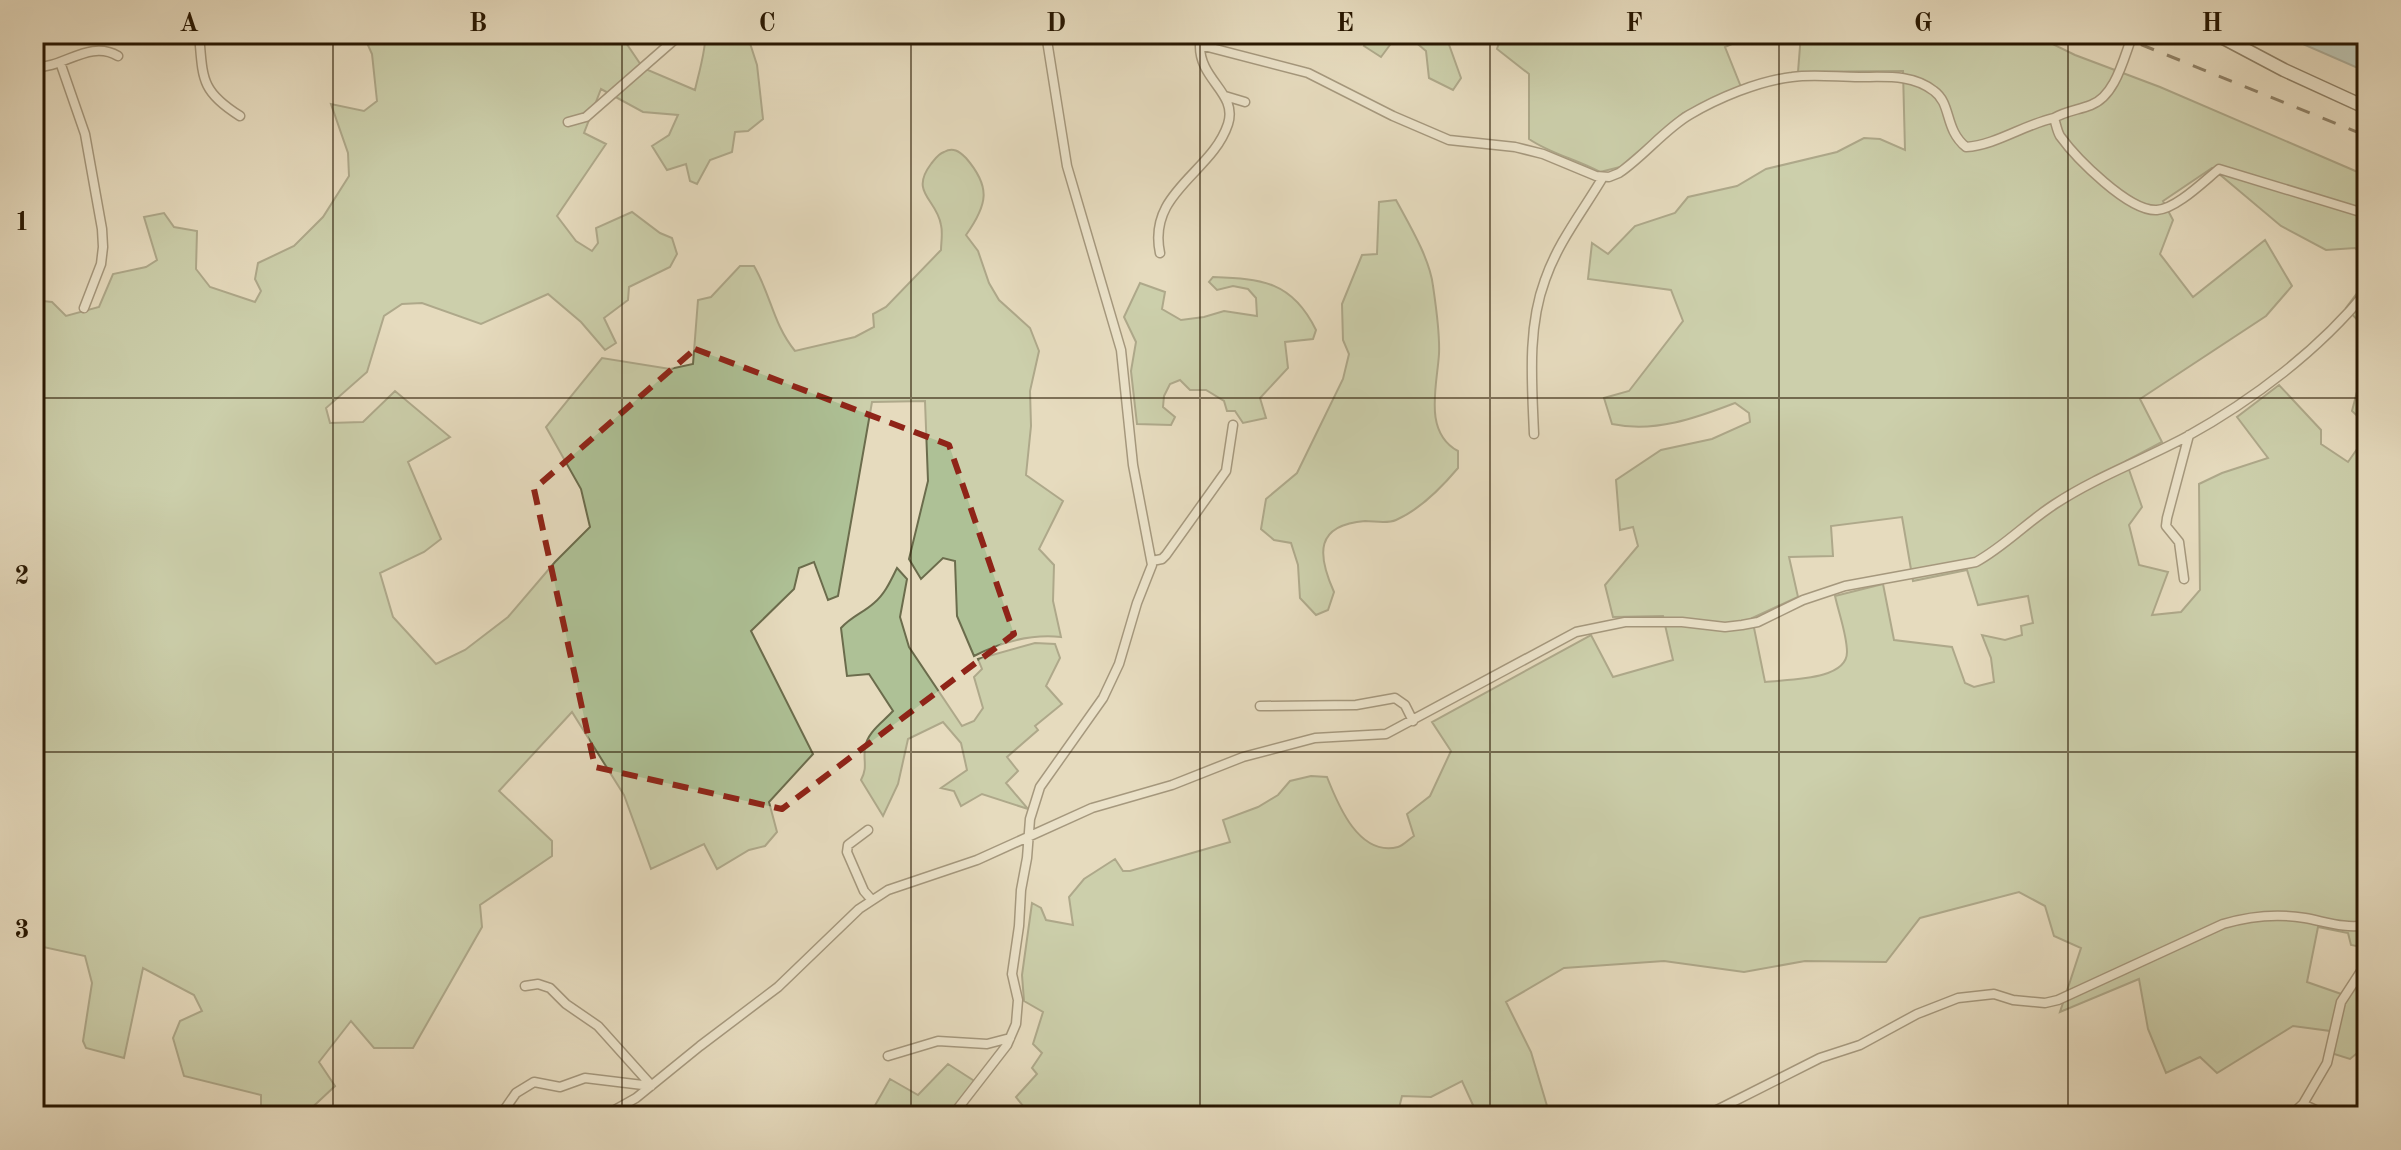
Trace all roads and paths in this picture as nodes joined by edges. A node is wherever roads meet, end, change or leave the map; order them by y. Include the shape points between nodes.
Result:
1 (199, 34) edge
2 (681, 34) edge
3 (1046, 34) edge
4 (1201, 34) edge
5 (2133, 34) edge
6 (2216, 34) edge
7 (1200, 45) junction
8 (118, 56) dead end
9 (60, 62) junction
10 (34, 67) edge
11 (1225, 96) junction
12 (1245, 102) dead end
13 (2367, 108) edge
14 (240, 116) dead end
15 (2054, 118) junction
16 (568, 122) dead end
17 (1603, 177) junction
18 (2367, 214) edge
19 (1160, 253) dead end
20 (2367, 291) edge
21 (84, 308) dead end
22 (1233, 425) dead end
23 (1534, 434) dead end
24 (2189, 435) junction
25 (1152, 561) junction
26 (2184, 579) dead end
27 (1260, 706) dead end
28 (1413, 721) junction
29 (868, 830) dead end
30 (1028, 836) junction
31 (871, 899) junction
32 (2367, 925) edge
33 (2367, 962) edge
34 (525, 986) dead end
35 (1010, 1038) junction
36 (888, 1056) dead end
37 (651, 1086) junction
38 (2303, 1104) junction
39 (500, 1116) edge
40 (604, 1116) edge
41 (952, 1116) edge
42 (1705, 1116) edge
43 (2290, 1116) edge
44 (2328, 1116) edge

1 - 14 street via 207,89
2 - 16 street via 586,117
3 - 25 street via 1067,166 1119,336 1133,465
4 - 7 street
5 - 15 street via 2103,99
6 - 13 main road
7 - 11 street via 1206,72
7 - 17 street via 1308,73 1449,140 1529,150
8 - 9 street via 89,51
9 - 10 street
9 - 21 street via 85,134 102,229 101,264
11 - 12 street
11 - 19 street via 1230,113 1226,130 1161,215
15 - 17 street via 1983,146 1966,147 1955,139 1938,93 1915,79 1792,77 1764,83 1687,116 1631,165
15 - 18 street via 2058,134 2103,180 2146,209 2171,206 2219,169
17 - 23 street via 1561,245 1539,301 1533,351
20 - 24 street via 2297,362
22 - 25 street via 1229,460 1219,483 1166,555
24 - 26 street via 2166,526 2179,542
24 - 28 street via 2055,504 1976,562 1845,586 1750,623 1725,627 1625,622 1576,632
25 - 30 street via 1119,664 1089,721 1040,787
27 - 28 street via 1356,705 1395,698
28 - 30 street via 1386,734 1294,741 1092,808
29 - 31 street via 848,845 847,852
30 - 31 street
30 - 35 street via 1012,974 1018,1009
31 - 37 street via 789,977
32 - 42 street via 2349,928 2278,914 2246,917 2058,1000 2013,1000 1994,994 1958,998
33 - 38 street via 2341,1002 2327,1063
34 - 37 street via 550,988 598,1026
35 - 36 street via 987,1044 938,1041
35 - 41 street
37 - 39 street via 585,1078 560,1087 534,1082 516,1093
37 - 40 street
38 - 43 street
38 - 44 street

